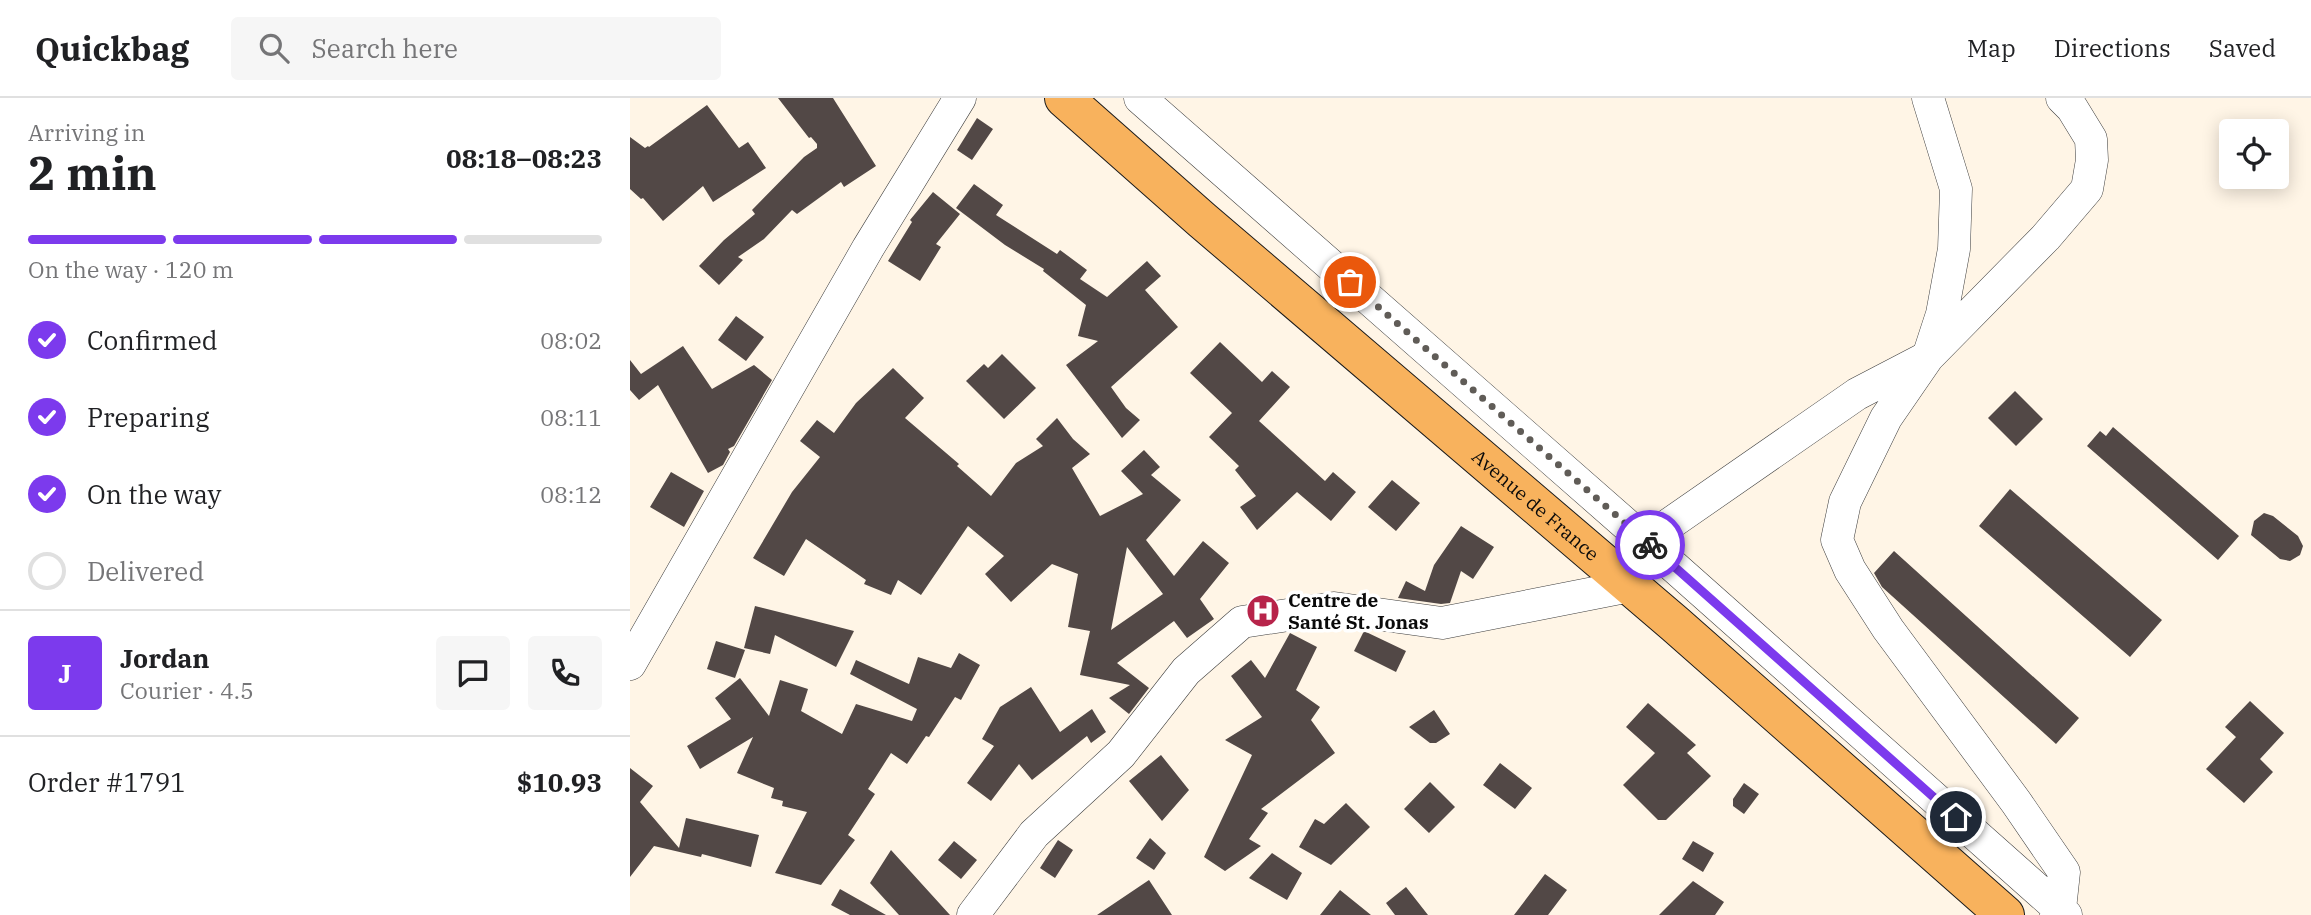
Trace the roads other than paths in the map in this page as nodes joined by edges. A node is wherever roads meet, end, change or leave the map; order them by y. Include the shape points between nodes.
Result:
1 (960, 98) edge
2 (1064, 98) edge
3 (1140, 98) edge
4 (1928, 98) edge
5 (2062, 98) edge
6 (1927, 357) junction
7 (1645, 541) junction
8 (1630, 586) junction
9 (630, 664) edge
10 (2061, 913) edge
11 (973, 915) edge
12 (2005, 915) edge

1 - 9 street via 868,248
2 - 8 main road, Avenue de France
3 - 7 street
4 - 6 street via 1956,190 1954,249 1942,314
5 - 6 street via 2091,139 2087,189
6 - 7 street via 1857,394
6 - 10 street via 1886,418 1844,502 1837,540 1850,570 1888,629 2064,872
7 - 10 street
8 - 11 street via 1442,623 1334,608 1242,622 1186,671 1122,754 1034,834
8 - 12 main road, Avenue de France

